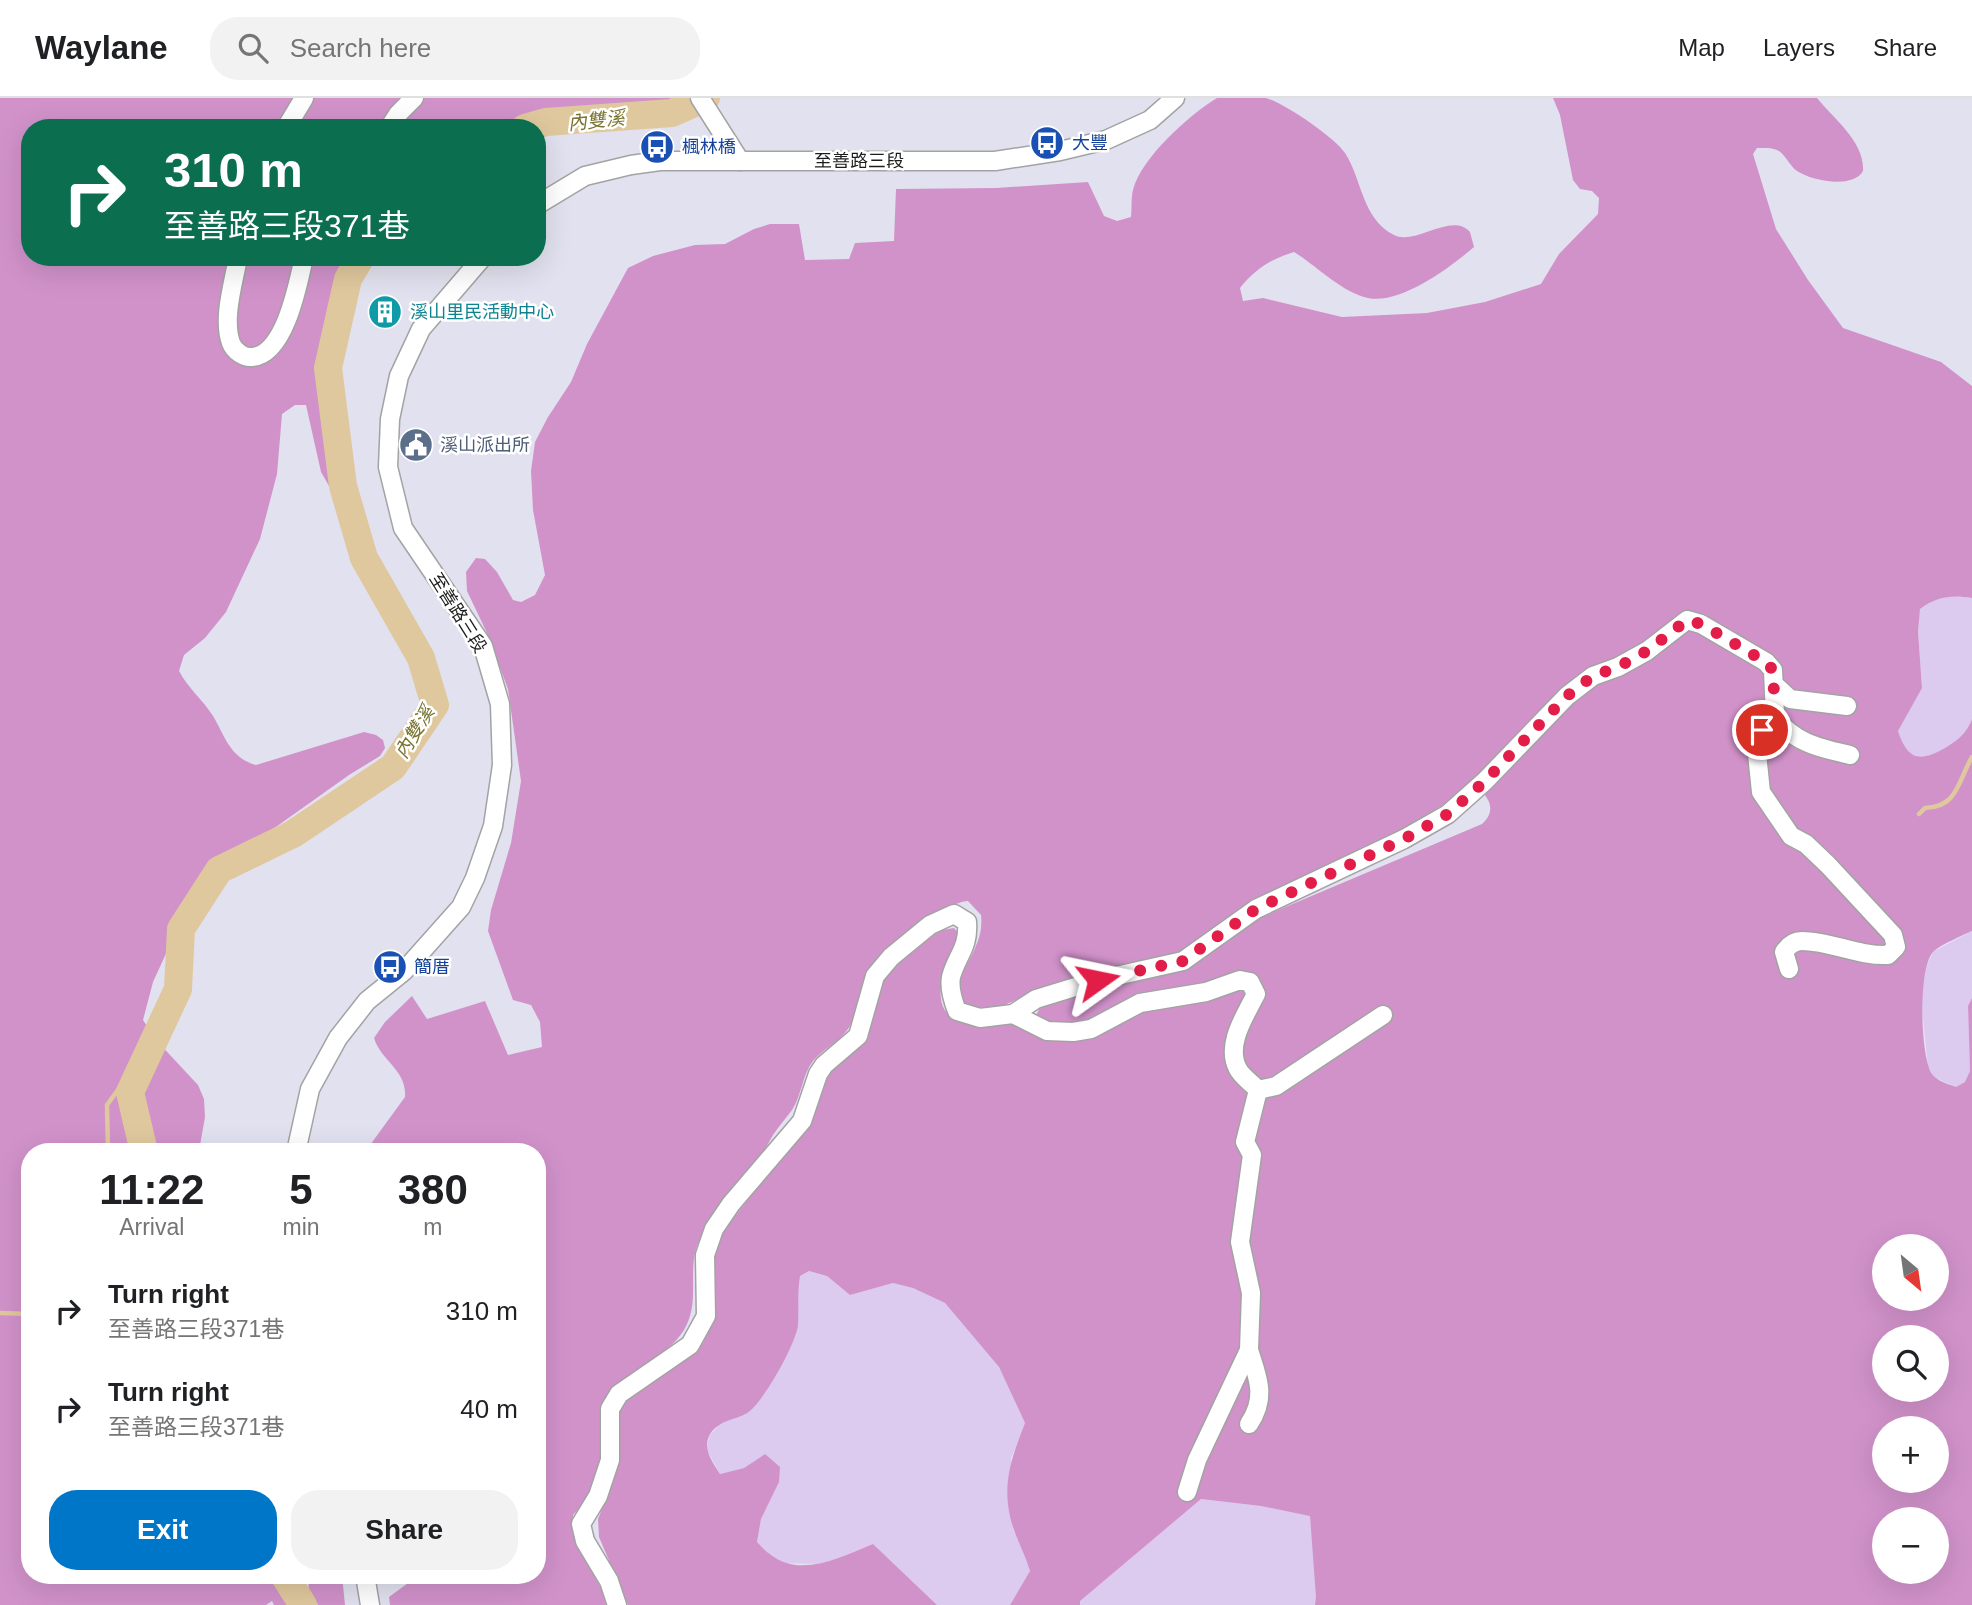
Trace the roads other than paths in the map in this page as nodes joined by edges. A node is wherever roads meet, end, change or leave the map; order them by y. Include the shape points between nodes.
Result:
1 (304, 98) edge
2 (414, 98) edge
3 (700, 98) edge
4 (1175, 98) edge
5 (291, 119) edge
6 (395, 119) edge
7 (740, 161) junction
8 (546, 200) edge
9 (237, 266) edge
10 (301, 266) edge
11 (475, 266) edge
12 (1775, 685) junction
13 (1847, 706) dead end
14 (1775, 717) junction
15 (1850, 755) dead end
16 (1789, 969) dead end
17 (1013, 1014) junction
18 (1382, 1015) dead end
19 (1258, 1090) junction
20 (298, 1143) edge
21 (1249, 1350) junction
22 (1249, 1424) dead end
23 (1187, 1492) dead end
24 (366, 1584) edge
25 (370, 1605) edge
26 (617, 1605) edge

1 - 5 street
2 - 6 street
3 - 7 street
4 - 7 street, 至善路三段 via 1150,120 1106,140 995,161
7 - 8 street, 至善路三段 via 631,164 585,176
9 - 10 street via 228,318 231,343 248,358 268,352 279,336
11 - 20 street, 至善路三段 via 421,329 399,376 390,419 388,467 403,528 483,646 500,704 502,765 493,826 461,907 404,971 367,1001 338,1038 310,1089
12 - 13 street via 1790,699
12 - 14 street
12 - 17 street via 1773,670 1766,662 1687,620 1647,651 1593,676 1567,696 1448,814 1256,909 1183,961 1036,999
14 - 15 street via 1804,743
14 - 16 street via 1755,744 1761,792 1791,836 1828,865 1893,935 1896,947 1888,955 1871,956 1801,940 1784,952
17 - 19 street via 1047,1031 1073,1032 1091,1029 1140,1003 1206,992 1240,980 1250,982 1256,994 1233,1046 1239,1071
17 - 26 street via 980,1018 957,1011 951,979 968,938 967,922 954,914 930,925 875,976 858,1036 824,1065 802,1121 714,1229 705,1255 706,1316 690,1345 619,1394 610,1409 610,1460 598,1496 581,1524
18 - 19 street via 1276,1086
19 - 21 street via 1245,1142 1252,1155 1240,1242 1251,1293
21 - 22 street via 1261,1385
21 - 23 street via 1197,1460
24 - 25 street

